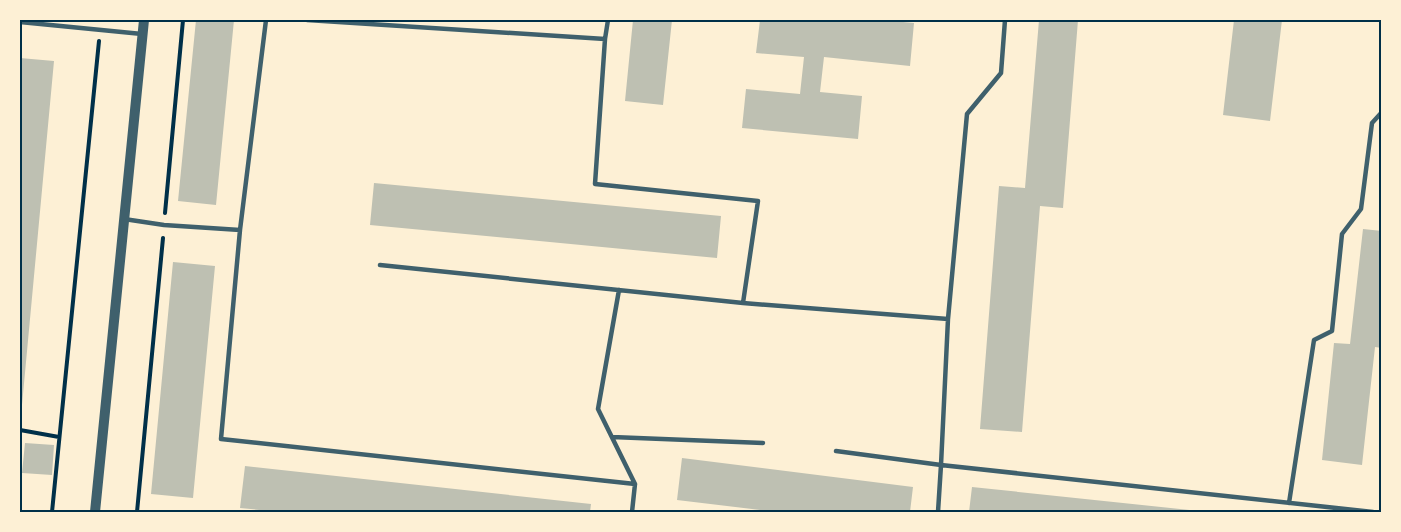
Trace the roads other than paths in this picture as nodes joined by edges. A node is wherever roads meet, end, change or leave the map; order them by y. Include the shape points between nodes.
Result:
1 (144, 20) edge
2 (266, 20) edge
3 (307, 20) edge
4 (608, 20) edge
5 (1005, 20) edge
6 (20, 22) edge
7 (142, 34) junction
8 (605, 39) junction
9 (1382, 112) edge
10 (124, 219) junction
11 (240, 230) junction
12 (380, 265) dead end
13 (619, 290) junction
14 (743, 303) junction
15 (948, 319) junction
16 (612, 437) junction
17 (763, 443) dead end
18 (836, 451) dead end
19 (941, 465) junction
20 (635, 484) junction
21 (1289, 503) junction
22 (95, 513) edge
23 (632, 513) edge
24 (938, 513) edge
25 (1373, 513) edge

1 - 7 street
2 - 11 lane
3 - 8 lane
4 - 8 lane
5 - 15 lane via 1001,73 967,114
6 - 7 lane
7 - 10 street
8 - 14 lane via 595,184 758,201
9 - 21 lane via 1372,123 1360,209 1342,234 1332,331 1314,340
10 - 11 lane
10 - 22 street
11 - 20 lane via 221,439
12 - 13 lane
13 - 14 lane
13 - 16 lane via 598,409
14 - 15 lane
15 - 19 lane
16 - 17 lane
16 - 20 lane
18 - 19 lane
19 - 21 lane
19 - 24 lane
20 - 23 lane
21 - 25 lane

